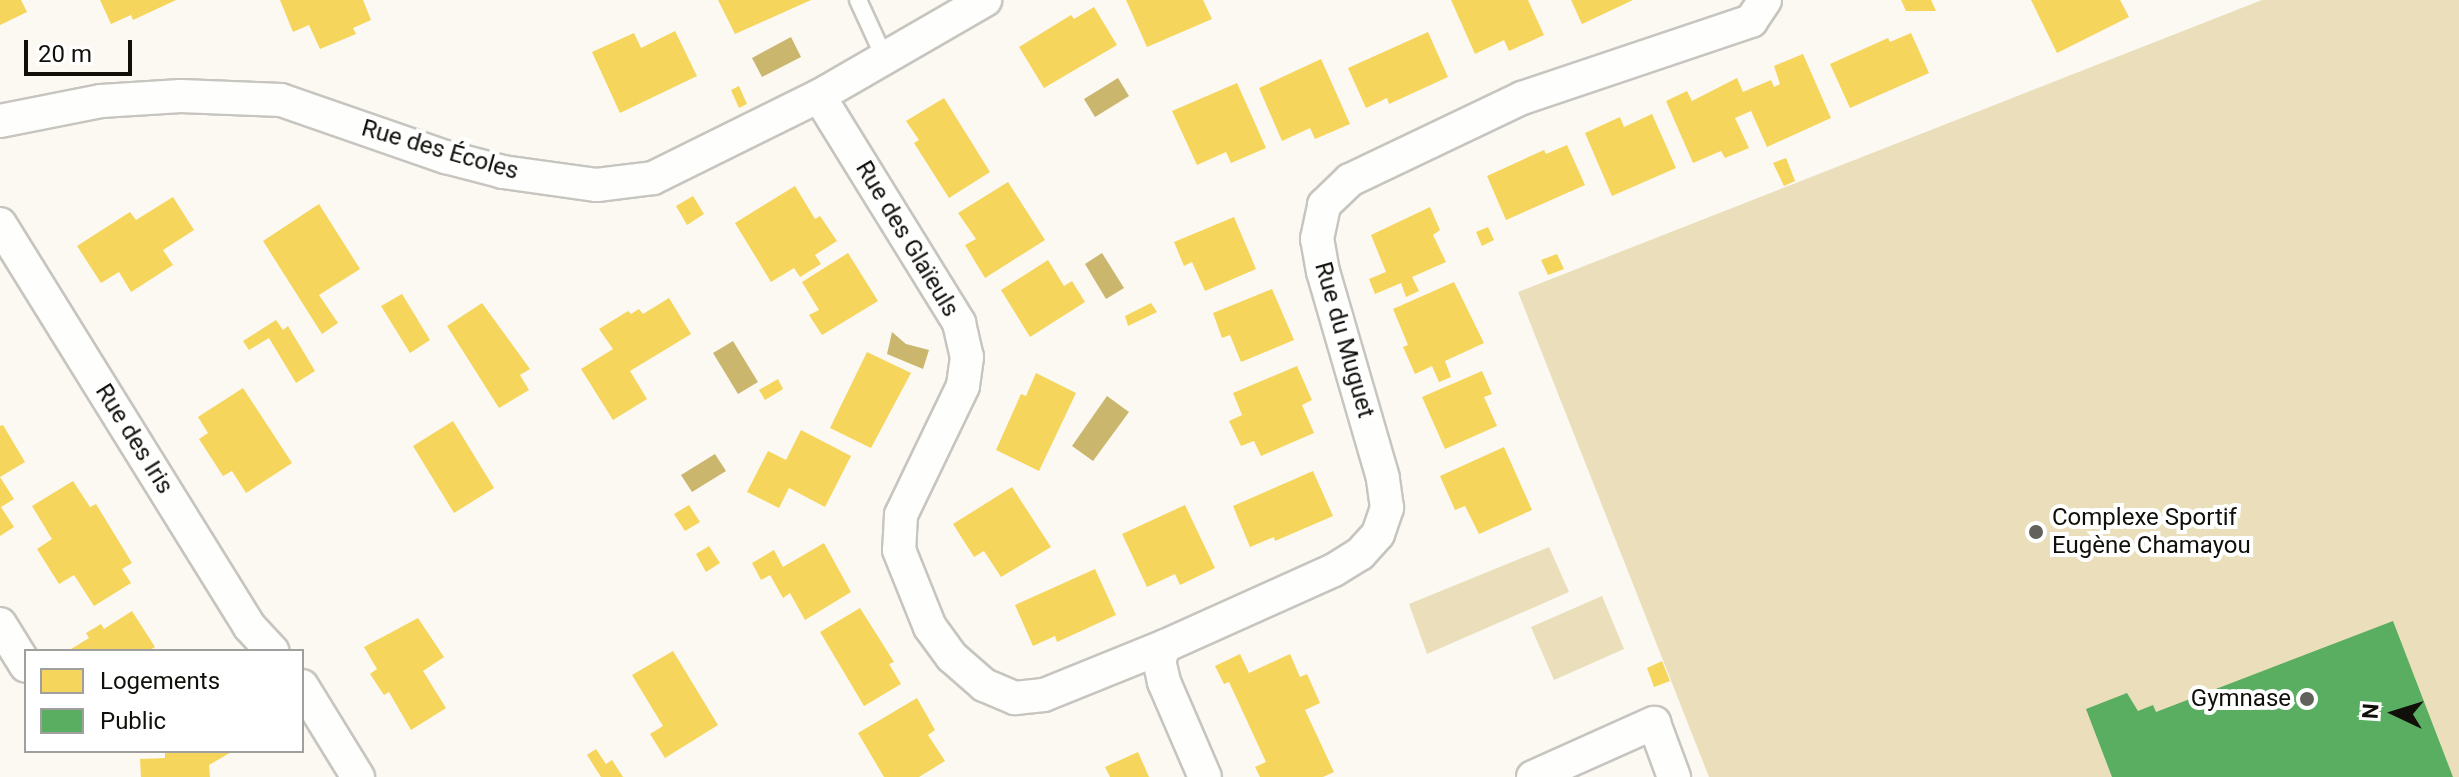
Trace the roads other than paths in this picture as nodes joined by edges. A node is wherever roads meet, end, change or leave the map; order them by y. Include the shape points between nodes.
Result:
1 (858, 0) edge
2 (985, 0) edge
3 (1765, 0) edge
4 (885, 59) junction
5 (819, 96) junction
6 (0, 121) edge
7 (0, 224) edge
8 (0, 624) edge
9 (1165, 646) junction
10 (270, 649) edge
11 (24, 663) edge
12 (304, 689) edge
13 (358, 777) edge
14 (1205, 777) edge
15 (1533, 777) edge
16 (1674, 777) edge

1 - 4 lane
2 - 4 street, Rue des Écoles
3 - 9 street, Rue du Muguet via 1751,21 1522,98 1350,180 1324,205 1317,239 1323,272 1383,478 1387,508 1378,534 1360,554 1334,570
4 - 5 street, Rue des Écoles
5 - 6 street, Rue des Écoles via 653,178 597,185 503,172 446,157 281,100 181,96 101,101
5 - 9 street, Rue des Glaïeuls via 959,323 967,357 963,386 901,515 899,550 930,627 952,657 984,685 1015,698 1044,695
7 - 10 street, Rue des Iris via 250,627
8 - 11 street
9 - 14 street via 1159,660 1164,682
12 - 13 street
15 - 16 street via 1654,723

